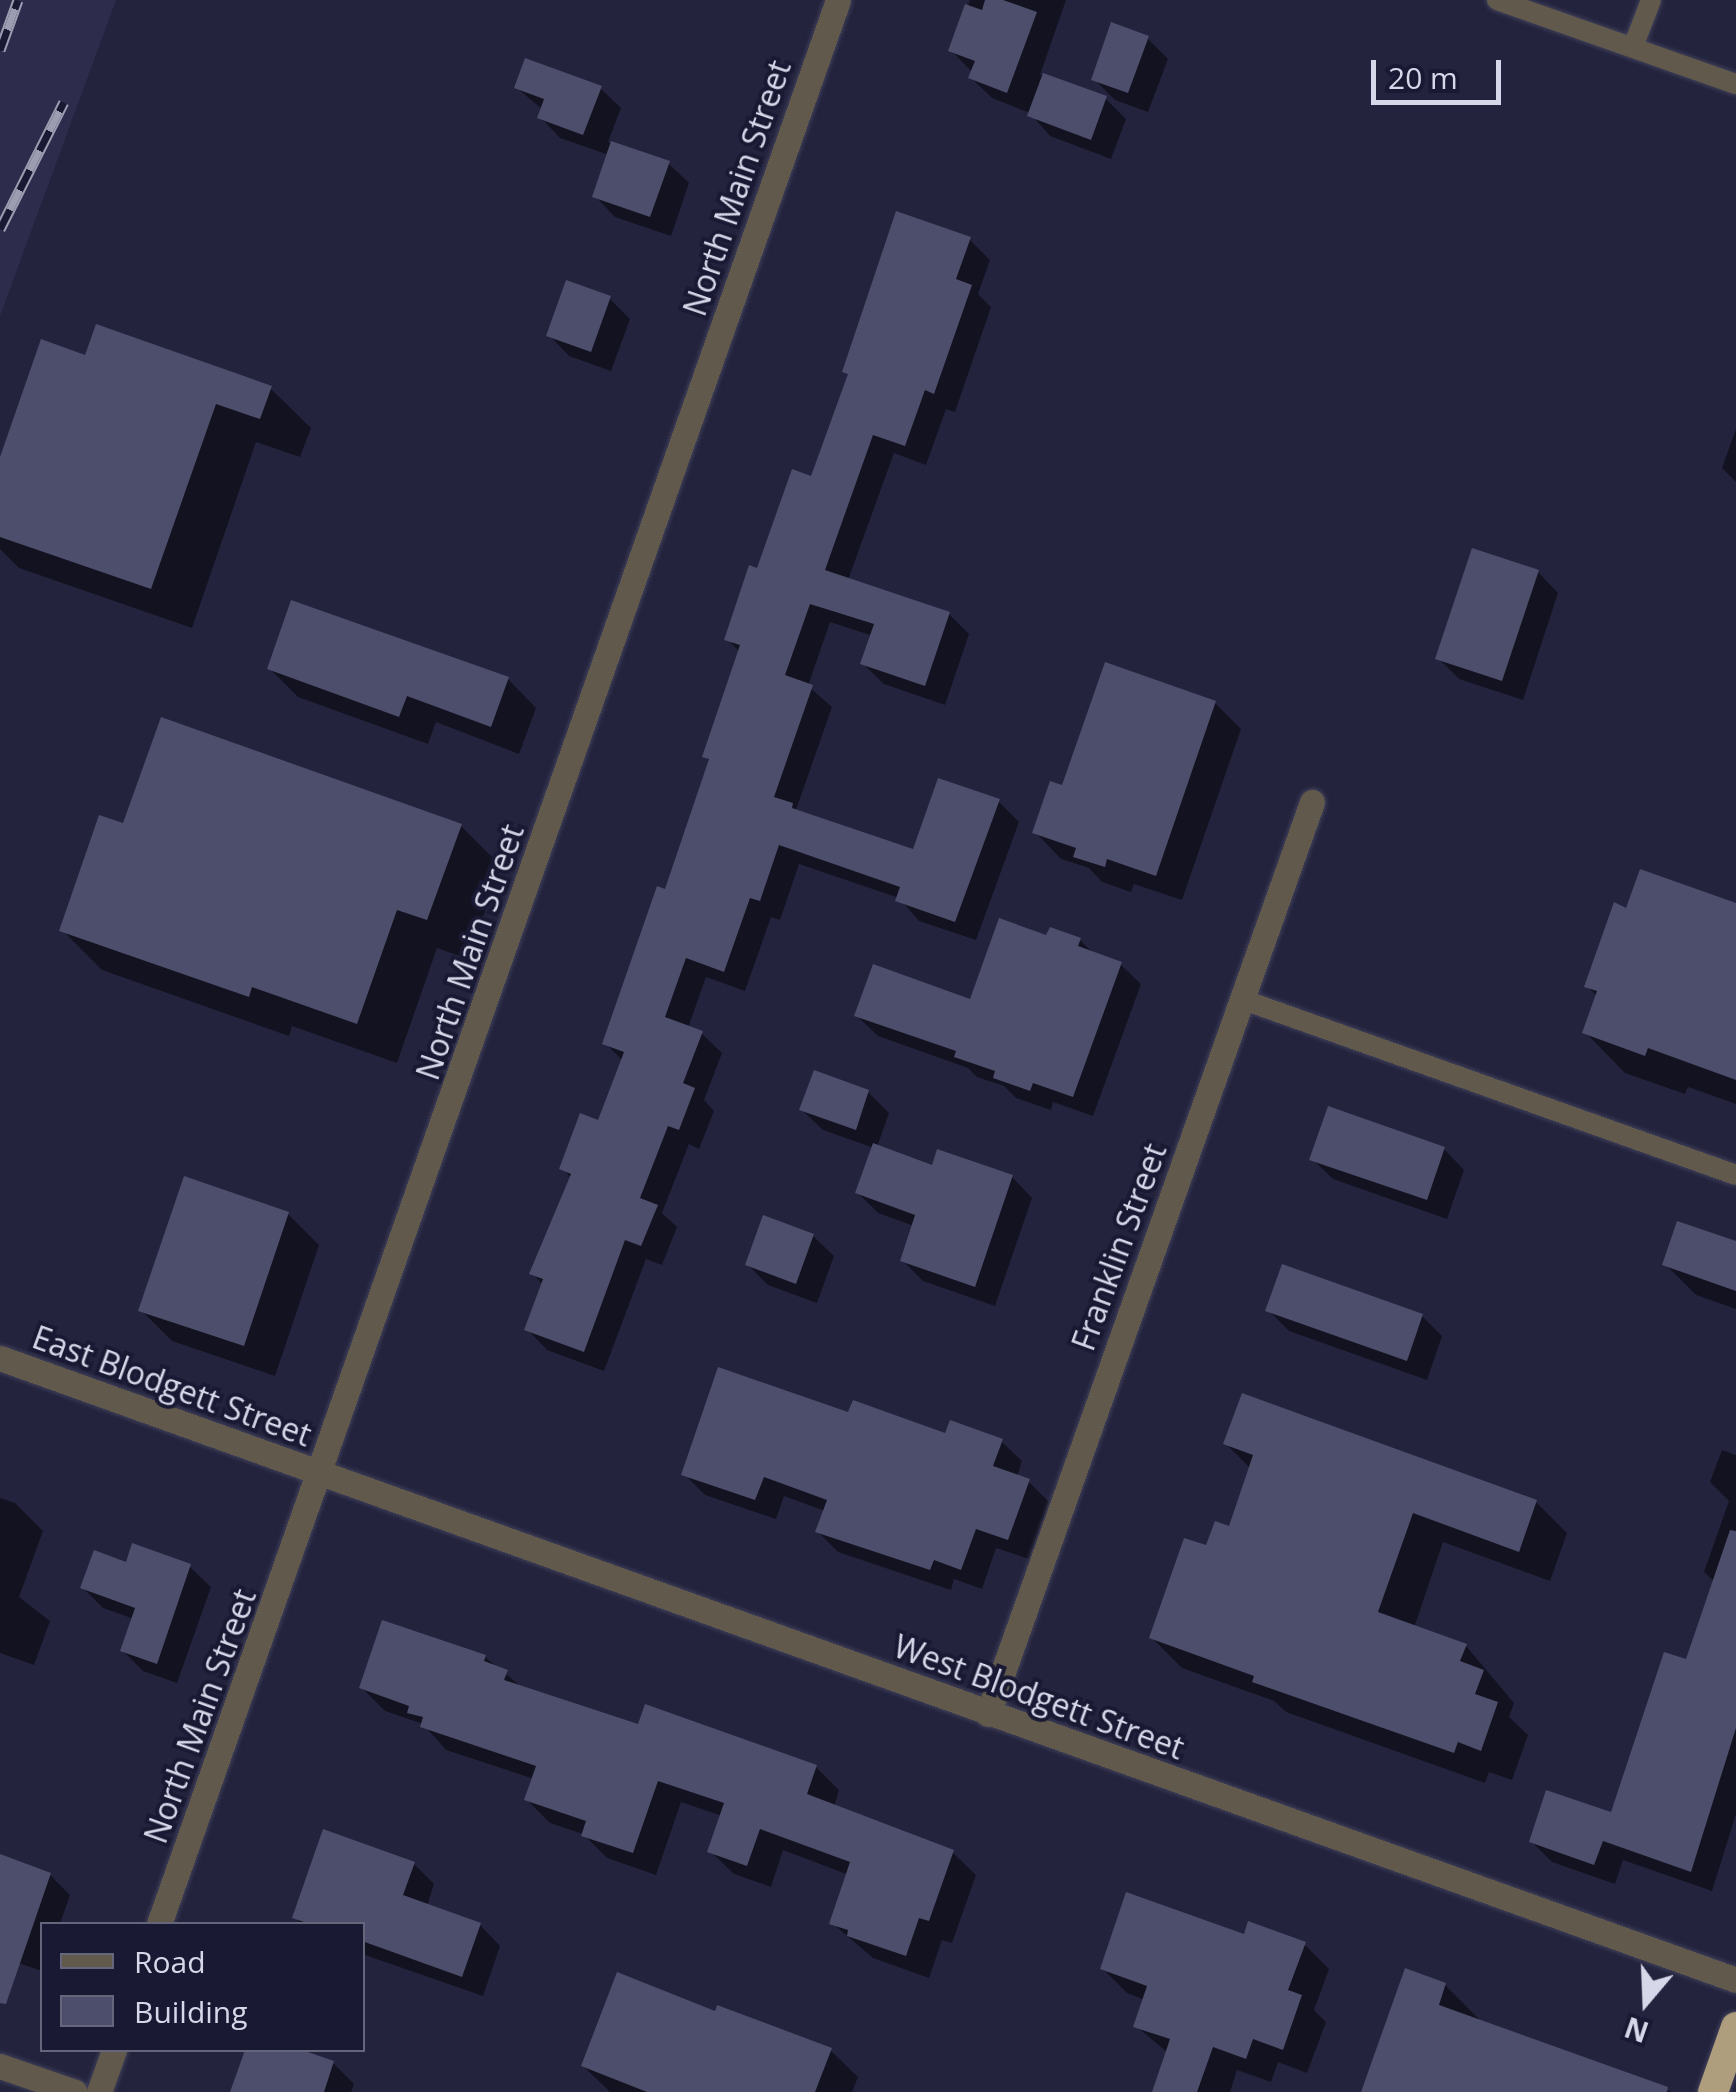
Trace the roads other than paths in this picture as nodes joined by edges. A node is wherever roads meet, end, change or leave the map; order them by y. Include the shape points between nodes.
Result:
1 (838, 0) edge
2 (1497, 0) edge
3 (1651, 0) edge
4 (1633, 47) junction
5 (1736, 84) edge
6 (1312, 802) dead end
7 (1241, 999) junction
8 (1736, 1175) edge
9 (0, 1358) edge
10 (321, 1474) junction
11 (988, 1714) junction
12 (160, 1922) edge
13 (1736, 1980) edge
14 (1736, 2027) edge
15 (113, 2052) edge
16 (0, 2066) edge
17 (76, 2092) edge
18 (99, 2092) edge
19 (1713, 2092) edge

1 - 10 street, North Main Street
2 - 4 lane
3 - 4 lane
4 - 5 lane
6 - 7 street, Franklin Street
7 - 8 lane
7 - 11 street, Franklin Street
9 - 10 street, East Blodgett Street
10 - 11 street, West Blodgett Street
10 - 12 street, North Main Street
11 - 13 street, West Blodgett Street
14 - 19 highway
15 - 18 street
16 - 17 street

